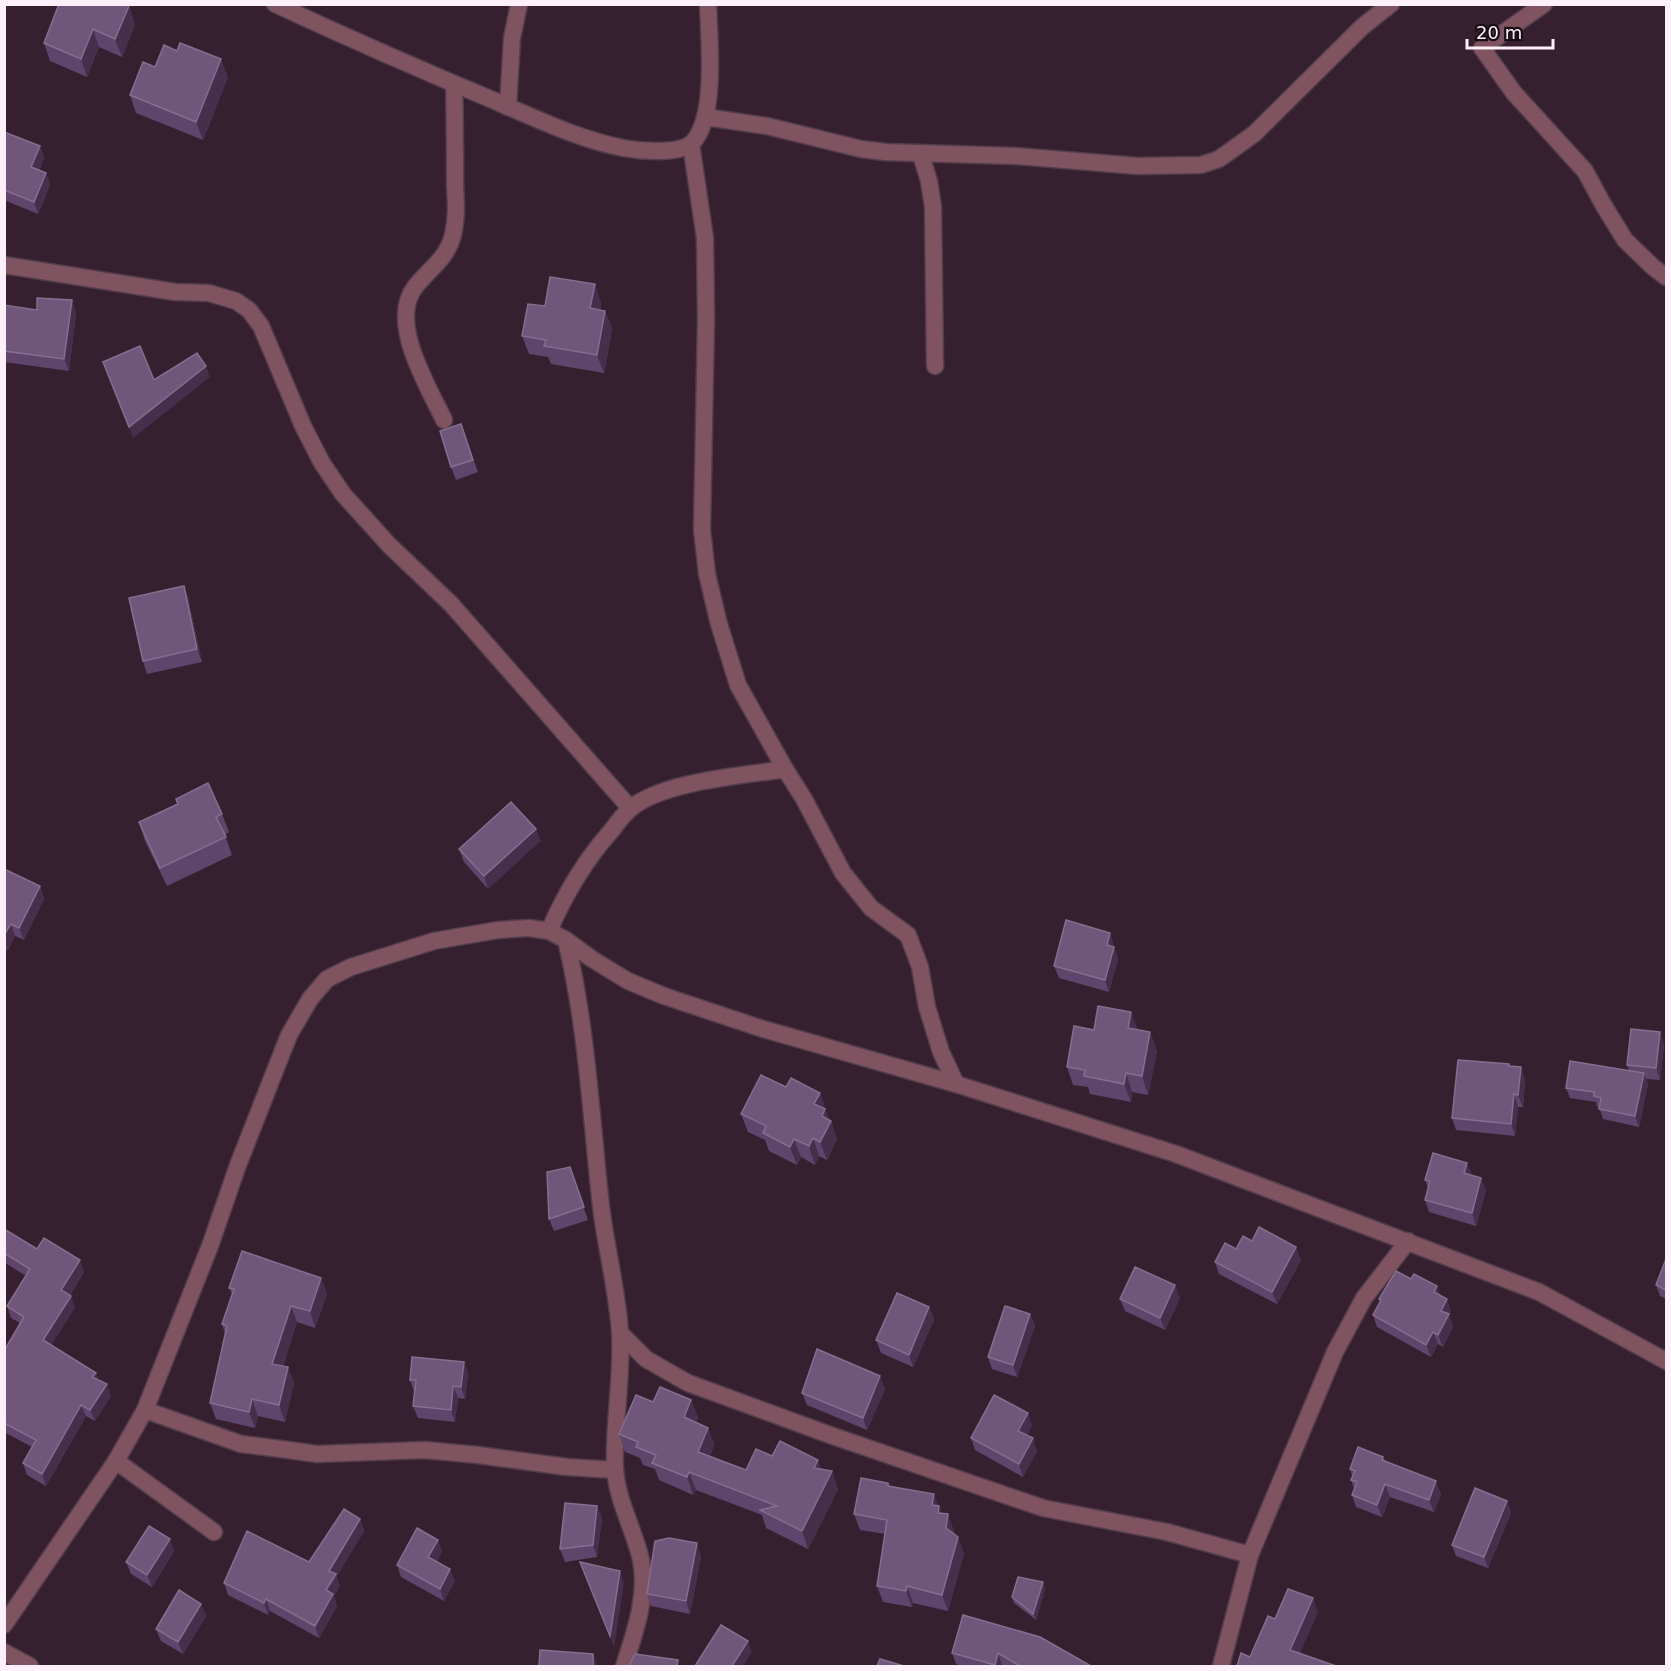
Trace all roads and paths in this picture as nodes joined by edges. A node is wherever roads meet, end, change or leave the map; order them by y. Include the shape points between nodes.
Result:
1 (274, 4) edge
2 (519, 4) edge
3 (708, 4) edge
4 (1391, 4) edge
5 (1544, 4) edge
6 (454, 84) junction
7 (508, 107) junction
8 (705, 117) junction
9 (692, 144) junction
10 (921, 155) junction
11 (4, 265) edge
12 (1666, 277) edge
13 (935, 366) dead end
14 (444, 420) dead end
15 (785, 770) junction
16 (630, 808) junction
17 (549, 931) junction
18 (566, 940) junction
19 (956, 1084) junction
20 (1408, 1242) junction
21 (620, 1333) junction
22 (1666, 1361) edge
23 (145, 1410) junction
24 (116, 1461) junction
25 (615, 1470) junction
26 (214, 1532) dead end
27 (1250, 1555) junction
28 (4, 1625) edge
29 (4, 1652) edge
30 (30, 1666) edge
31 (624, 1666) edge
32 (1221, 1666) edge

1 - 6 street
2 - 7 street via 512,39
3 - 8 street via 709,90
4 - 10 street via 1362,27 1254,134 1237,148 1201,165 1138,166 1015,156
5 - 12 street via 1482,48 1514,93 1585,171 1625,240
6 - 7 street
6 - 14 street via 454,229 443,257 414,288 407,306 415,360
7 - 9 street via 585,138 622,148 668,150
8 - 9 street
8 - 10 street via 767,126 861,149
9 - 15 street via 705,238 702,530 707,574 738,686
10 - 13 street via 933,207
11 - 16 street via 175,292 209,293 236,301 249,310 261,326 303,426 343,494 451,604
15 - 16 street via 692,783
15 - 19 street via 843,873 871,908 908,935 941,1052
16 - 17 street via 586,860
17 - 18 street
17 - 23 street via 498,930 394,952 327,979 310,999 290,1035
18 - 19 street via 628,981 664,996 763,1029
18 - 21 street via 577,984
19 - 20 street via 1176,1154
20 - 22 street via 1539,1292
20 - 27 street via 1364,1298 1335,1352
21 - 25 street
21 - 27 street via 646,1359 688,1383 830,1435 1043,1508 1167,1532
23 - 24 street
23 - 25 street via 241,1444 318,1454 425,1450
24 - 26 street
24 - 28 street
25 - 31 street via 640,1560 643,1589
27 - 32 street
29 - 30 street

